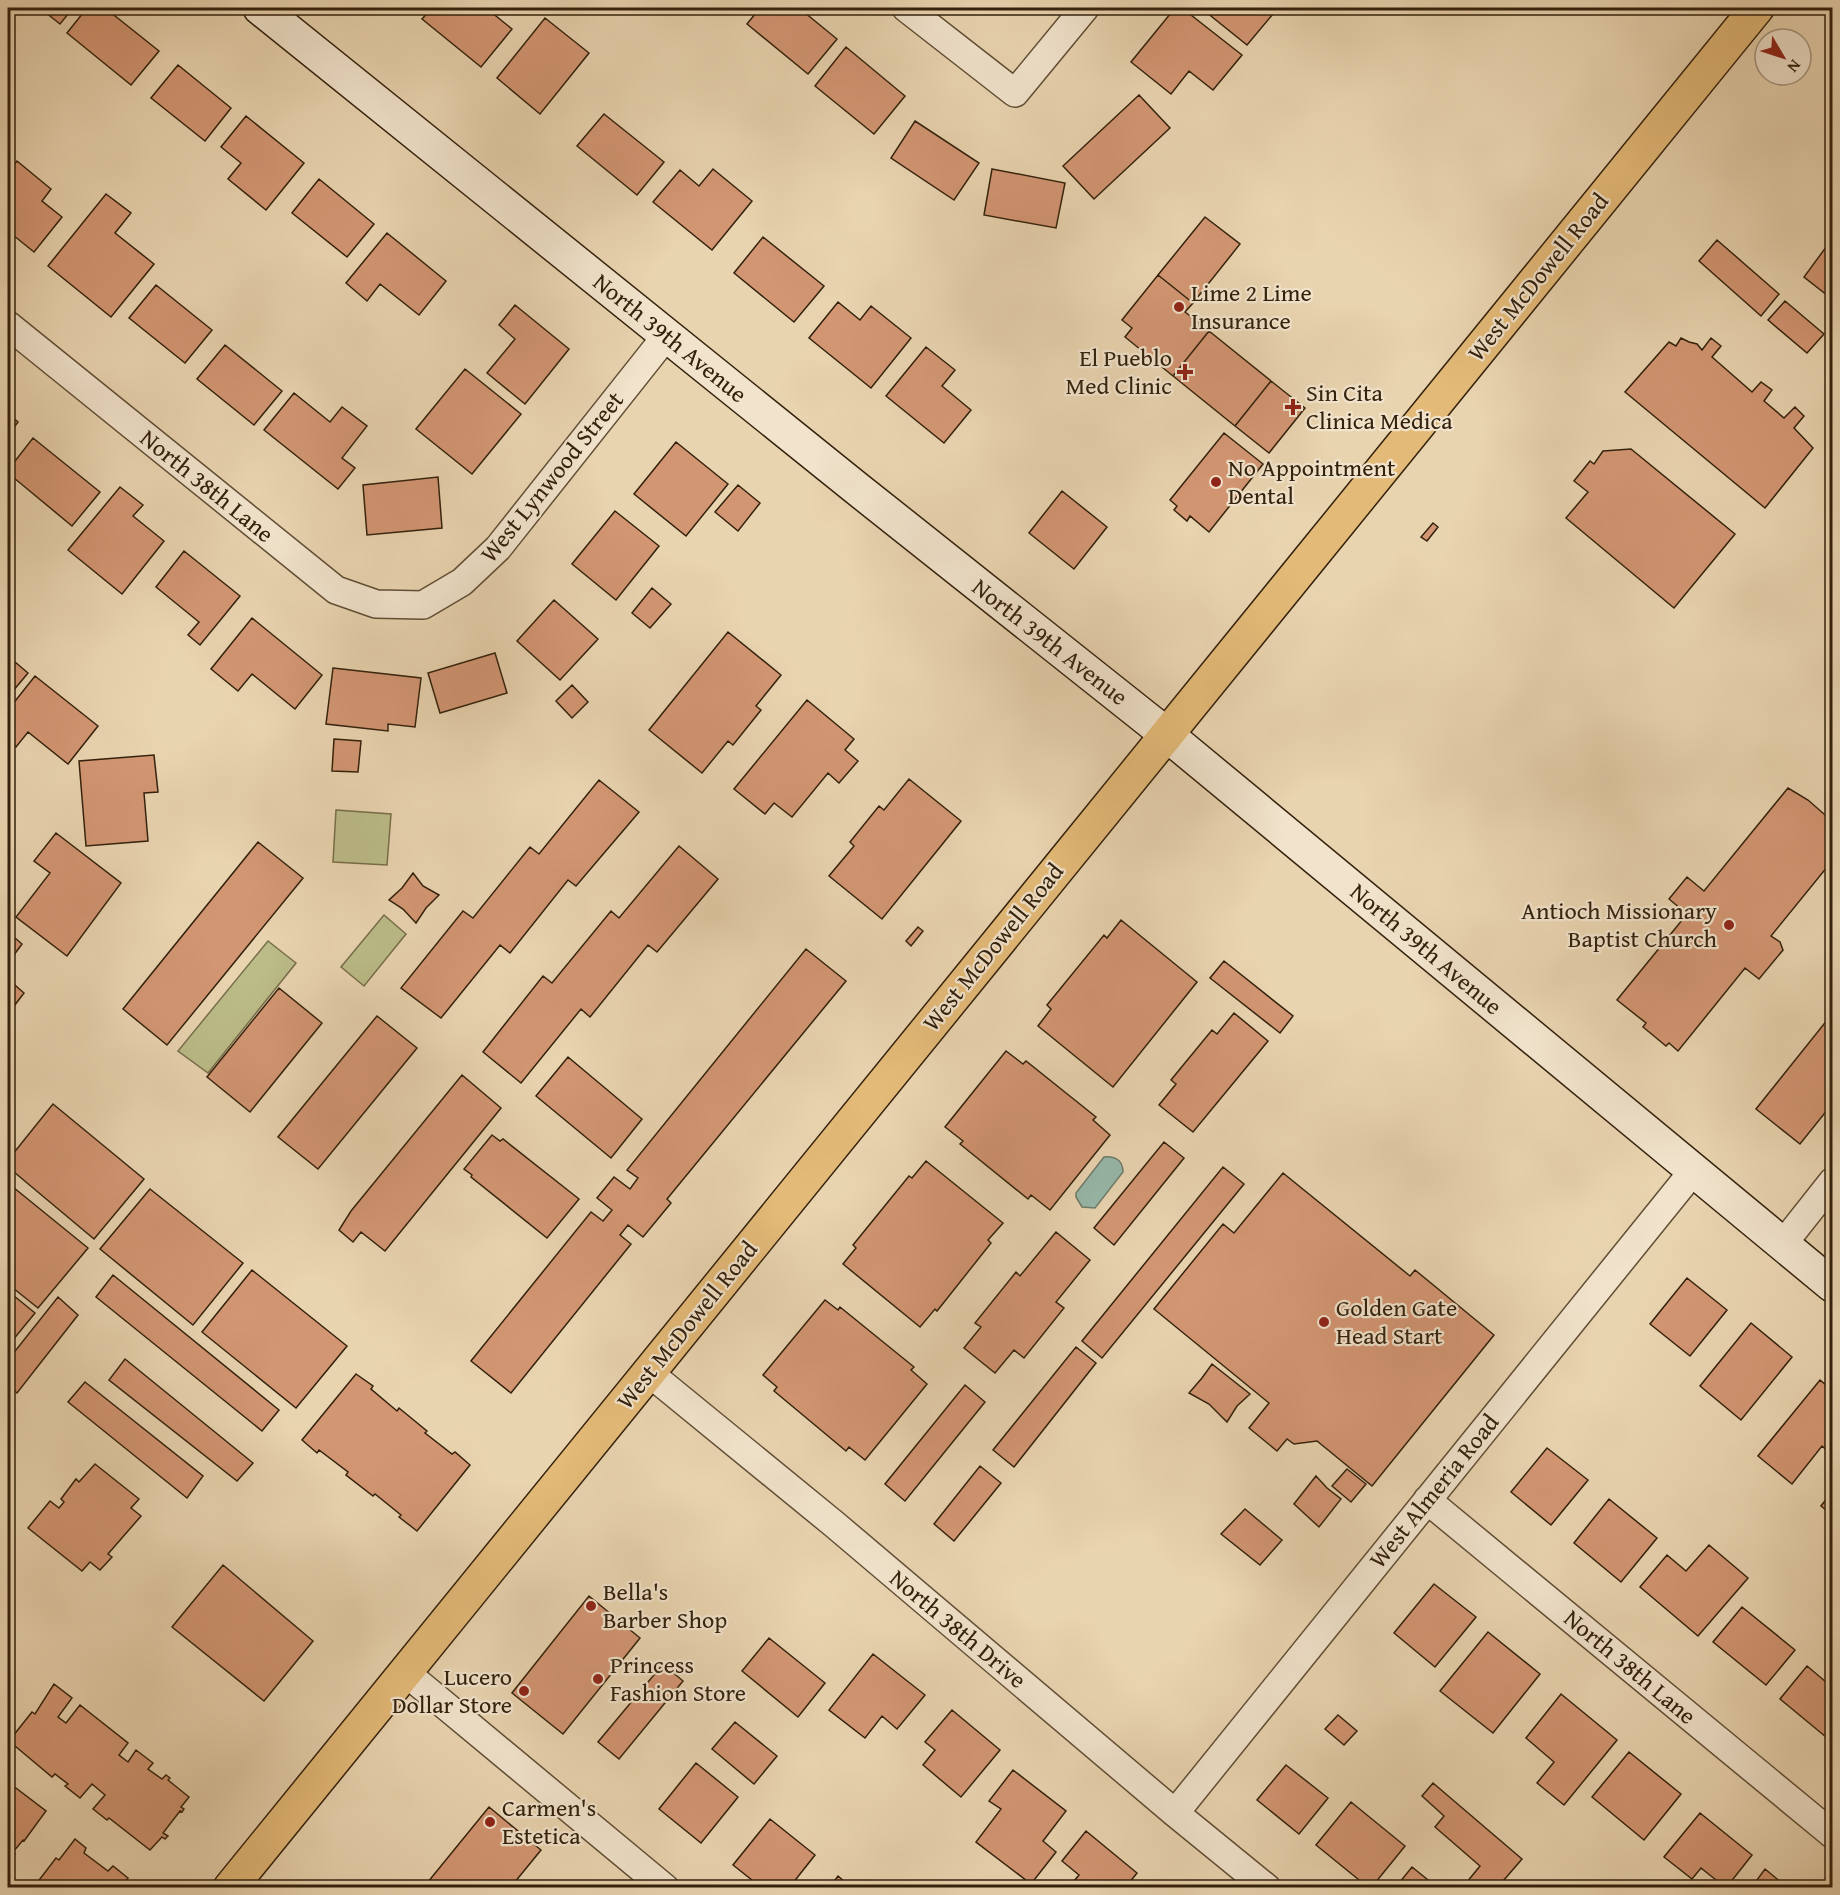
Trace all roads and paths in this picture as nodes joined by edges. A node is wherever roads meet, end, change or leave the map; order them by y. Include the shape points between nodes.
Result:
1 (260, 8) edge
2 (906, 8) edge
3 (1085, 8) edge
4 (1757, 8) edge
5 (8, 325) edge
6 (667, 335) junction
7 (423, 605) joint
8 (1166, 734) junction
9 (1694, 1170) junction
10 (1833, 1182) edge
11 (1783, 1244) junction
12 (1833, 1285) edge
13 (648, 1372) junction
14 (1427, 1500) junction
15 (405, 1672) junction
16 (1175, 1813) junction
17 (1833, 1834) edge
18 (230, 1887) edge
19 (665, 1887) edge
20 (1267, 1887) edge

1 - 6 street, North 39th Avenue
2 - 3 street via 1016,93
4 - 8 main road, West McDowell Road
5 - 7 street, North 38th Lane via 336,590 376,604
6 - 7 street, West Lynwood Street via 498,548 462,582
6 - 8 street, North 39th Avenue
8 - 9 street, North 39th Avenue
8 - 13 main road, West McDowell Road
9 - 11 street, North 39th Avenue
9 - 14 street, West Almeria Road
10 - 11 street
11 - 12 street, North 39th Avenue
13 - 15 main road, West McDowell Road
13 - 16 street, North 38th Drive
14 - 16 street, West Almeria Road
14 - 17 street, North 38th Lane
15 - 18 main road, West McDowell Road
15 - 19 street
16 - 20 street, North 38th Drive

